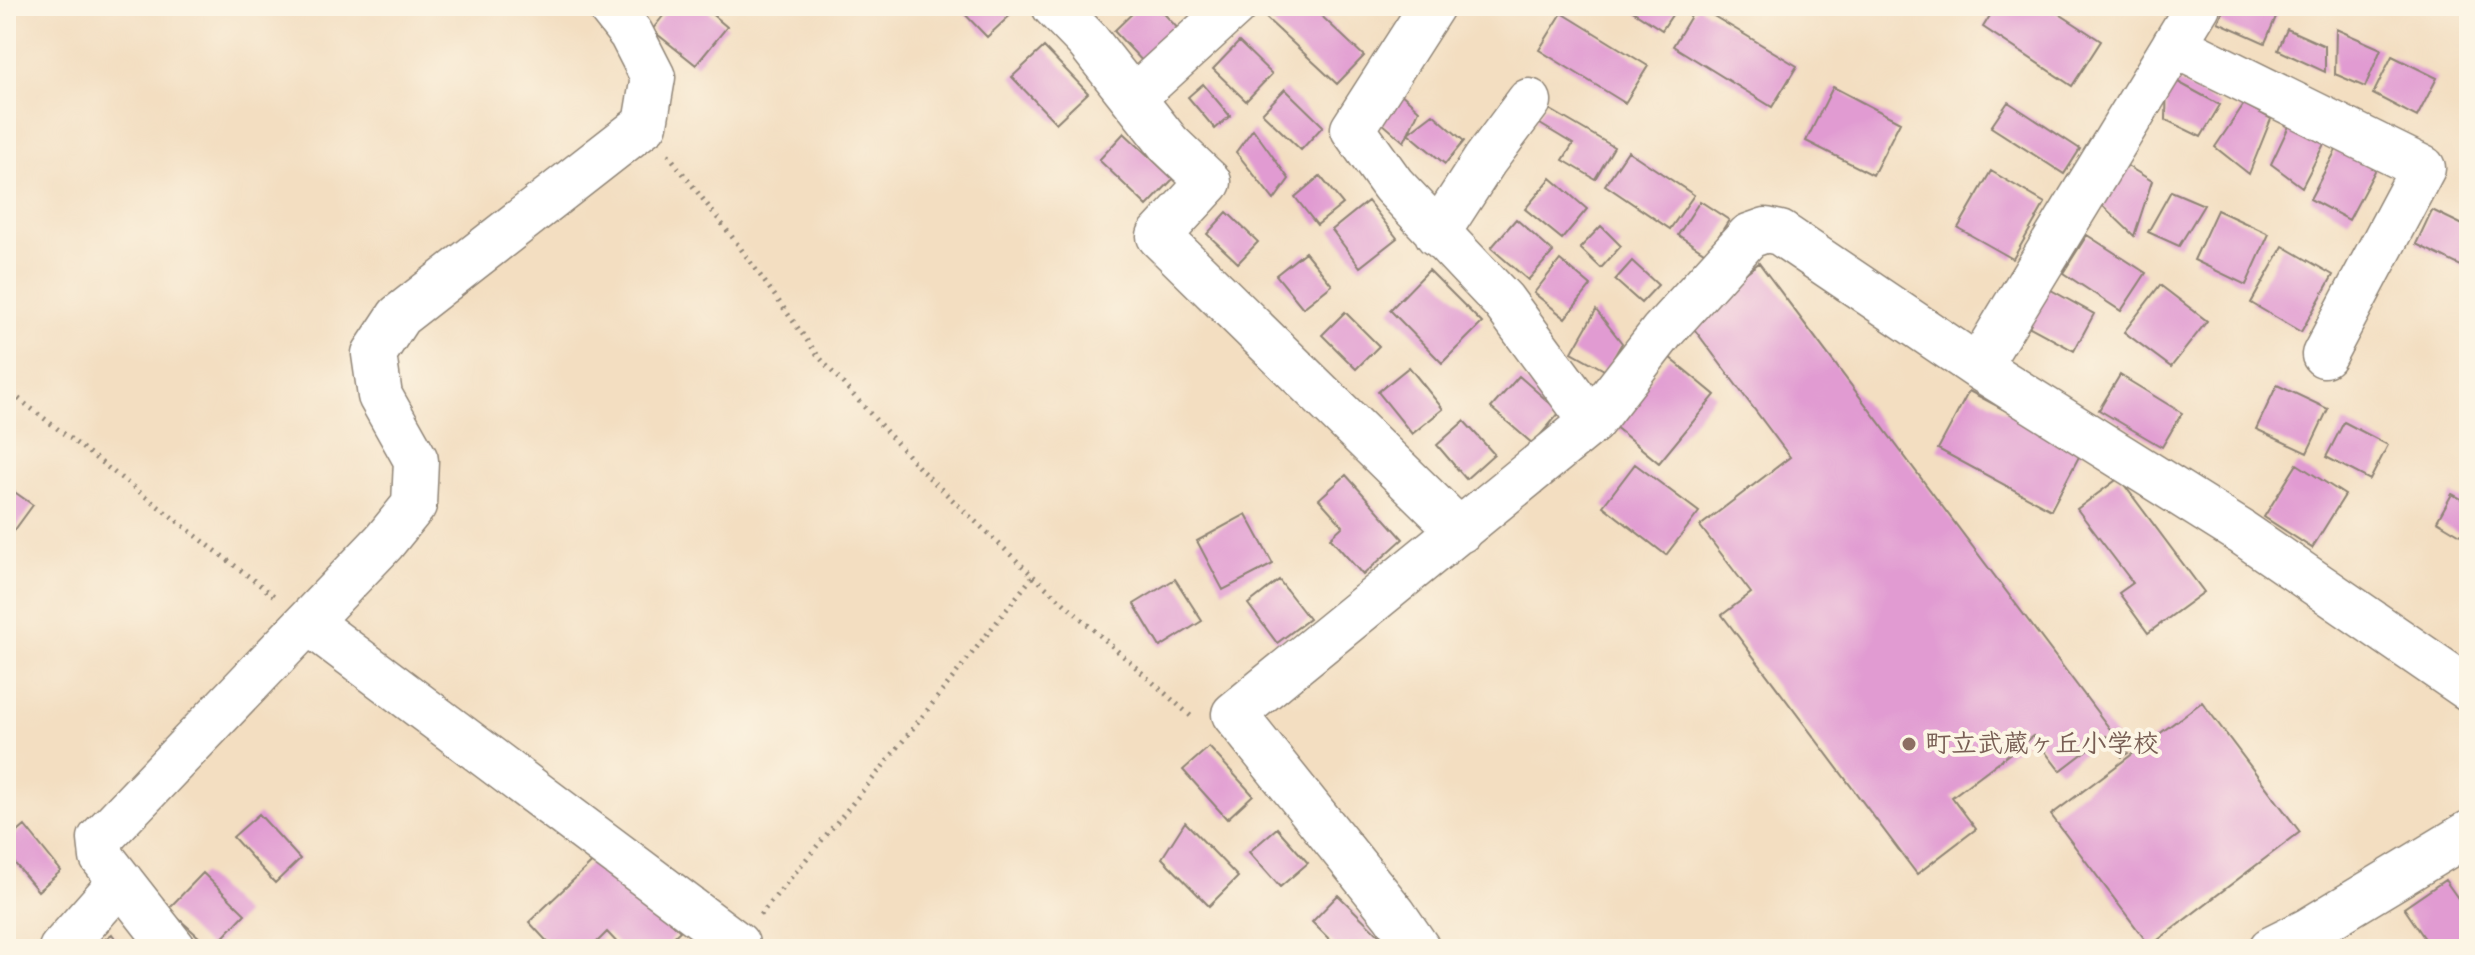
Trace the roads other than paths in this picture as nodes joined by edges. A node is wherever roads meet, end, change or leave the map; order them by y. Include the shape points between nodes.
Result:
1 (609, 6) edge
2 (1054, 6) edge
3 (1234, 6) edge
4 (1432, 6) edge
5 (2198, 6) edge
6 (2174, 45) junction
7 (1133, 98) junction
8 (1529, 101) dead end
9 (1437, 234) junction
10 (2324, 355) dead end
11 (1978, 367) junction
12 (1592, 422) junction
13 (1460, 531) junction
14 (308, 622) junction
15 (2469, 689) edge
16 (2469, 833) edge
17 (121, 881) junction
18 (2299, 943) edge
19 (737, 944) road end
20 (61, 949) edge
21 (174, 949) edge
22 (1418, 949) edge

1 - 14 street via 653,77 645,124 399,316 374,354 380,396 416,460 414,505
2 - 7 street
3 - 7 street
4 - 9 street via 1353,129
5 - 6 street
6 - 10 street via 2423,168
6 - 11 street
7 - 13 street via 1169,144 1209,182 1159,236
8 - 9 street
9 - 12 street via 1503,301
11 - 12 street via 1780,233 1766,230 1749,236 1671,321
11 - 15 street via 2241,532
12 - 13 street
13 - 22 street via 1234,714
14 - 17 street via 100,839 102,857
14 - 19 street
16 - 18 street
17 - 20 street
17 - 21 street

